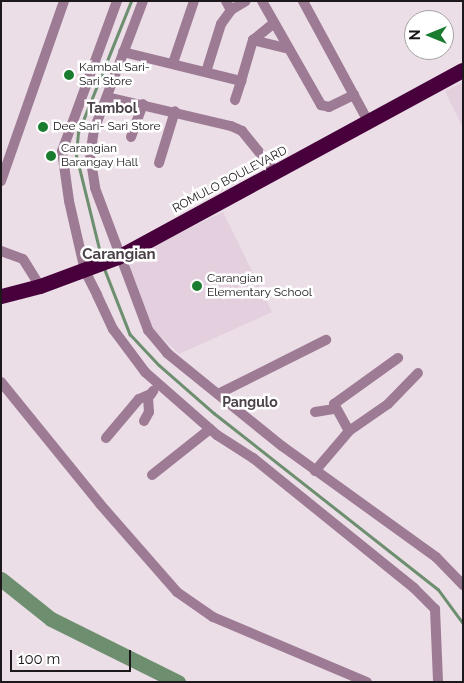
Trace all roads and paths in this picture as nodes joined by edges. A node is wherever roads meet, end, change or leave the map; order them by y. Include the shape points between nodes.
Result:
1 (64, 1) edge
2 (117, 1) edge
3 (143, 1) edge
4 (194, 1) edge
5 (246, 1) edge
6 (262, 1) edge
7 (303, 1) edge
8 (229, 6) edge
9 (274, 23) junction
10 (253, 40) junction
11 (288, 49) junction
12 (123, 52) junction
13 (173, 63) junction
14 (463, 70) edge
15 (206, 72) junction
16 (241, 81) junction
17 (354, 95) junction
18 (107, 97) junction
19 (236, 100) dead end
20 (143, 104) junction
21 (175, 111) junction
22 (368, 122) junction
23 (131, 137) dead end
24 (159, 163) dead end
25 (276, 173) junction
26 (1, 181) edge
27 (1, 251) edge
28 (118, 257) junction
29 (85, 271) junction
30 (40, 286) junction
31 (1, 296) edge
32 (326, 340) dead end
33 (398, 358) dead end
34 (418, 373) dead end
35 (1, 382) edge
36 (158, 384) junction
37 (151, 394) junction
38 (218, 394) junction
39 (335, 409) junction
40 (315, 412) dead end
41 (144, 421) dead end
42 (210, 429) junction
43 (350, 431) junction
44 (106, 438) dead end
45 (315, 471) junction
46 (152, 475) dead end
47 (463, 585) edge
48 (367, 682) edge
49 (438, 682) edge

1 - 26 street
2 - 29 street via 62,151 69,202
3 - 12 street
4 - 13 street
5 - 8 street
6 - 9 street
7 - 17 street
8 - 15 street
9 - 10 street
9 - 11 street
10 - 11 street
10 - 16 street
11 - 17 street via 321,105 329,107
12 - 13 street
12 - 18 street
13 - 15 street
14 - 22 highway, ROMULO BOULEVARD
15 - 16 street
16 - 19 street
17 - 22 street
18 - 20 street
18 - 28 street via 94,130 90,155 95,188
20 - 21 street
20 - 23 street
21 - 24 street
21 - 25 street via 221,122 242,131
22 - 25 highway, ROMULO BOULEVARD
25 - 28 highway, ROMULO BOULEVARD
27 - 30 street via 23,260
28 - 29 highway, ROMULO BOULEVARD
28 - 38 street via 148,330 167,353
29 - 30 highway, ROMULO BOULEVARD
29 - 36 street via 113,329 132,358
30 - 31 highway, ROMULO BOULEVARD
32 - 38 street
33 - 39 street via 334,404
34 - 43 street via 388,404
35 - 48 street via 177,592 213,617
36 - 37 street
36 - 42 street
37 - 41 street
37 - 44 street via 139,399
38 - 45 street
39 - 40 street
39 - 43 street
42 - 46 street
42 - 49 street via 253,458 430,604 438,624
43 - 45 street
45 - 47 street via 436,557

